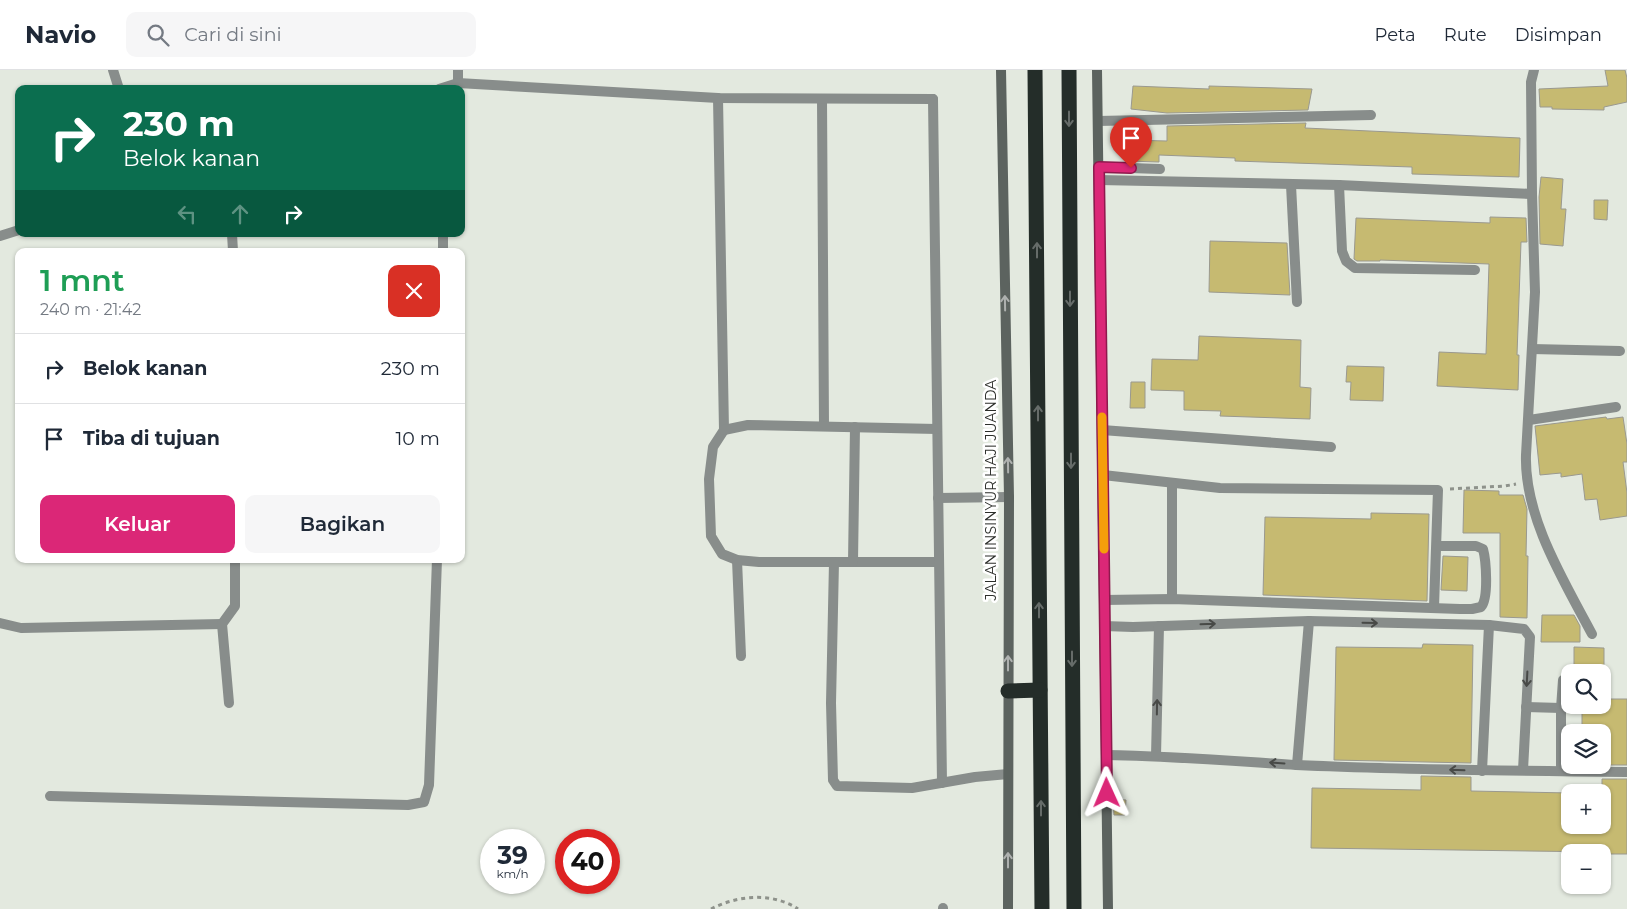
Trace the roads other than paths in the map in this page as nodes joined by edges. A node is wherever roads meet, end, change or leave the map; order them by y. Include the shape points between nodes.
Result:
1 (113, 70) edge
2 (458, 70) edge
3 (1001, 70) edge
4 (1035, 70) edge
5 (1069, 70) edge
6 (1097, 70) edge
7 (1534, 70) edge
8 (118, 85) edge
9 (449, 85) edge
10 (465, 88) edge
11 (718, 98) junction
12 (822, 99) junction
13 (1371, 115) dead end
14 (1098, 121) junction
15 (1099, 167) junction
16 (1160, 169) dead end
17 (1099, 180) junction
18 (1291, 185) junction
19 (1339, 185) junction
20 (1532, 194) junction
21 (15, 231) edge
22 (0, 236) edge
23 (1475, 270) dead end
24 (1297, 302) dead end
25 (1532, 349) junction
26 (1620, 351) dead end
27 (1616, 407) dead end
28 (1528, 420) junction
29 (824, 426) junction
30 (855, 427) junction
31 (937, 429) junction
32 (724, 430) junction
33 (1102, 430) junction
34 (1331, 447) dead end
35 (1103, 475) junction
36 (1172, 483) junction
37 (1009, 497) junction
38 (938, 498) junction
39 (1437, 546) junction
40 (737, 560) junction
41 (834, 562) junction
42 (853, 562) junction
43 (939, 562) junction
44 (235, 563) edge
45 (437, 563) edge
46 (1172, 599) junction
47 (1104, 600) junction
48 (1434, 607) junction
49 (1309, 621) junction
50 (0, 623) edge
51 (222, 624) junction
52 (1489, 625) junction
53 (1104, 626) junction
54 (1159, 626) junction
55 (1592, 634) dead end
56 (741, 656) dead end
57 (1040, 690) junction
58 (1008, 691) junction
59 (229, 703) dead end
60 (1526, 707) junction
61 (1561, 708) edge
62 (1106, 755) junction
63 (1156, 756) junction
64 (1297, 765) junction
65 (1523, 770) junction
66 (1482, 771) junction
67 (1561, 771) edge
68 (1611, 772) edge
69 (1627, 772) edge
70 (1008, 774) junction
71 (942, 783) junction
72 (50, 796) dead end
73 (1008, 909) edge
74 (1042, 909) edge
75 (1074, 909) edge
76 (1108, 909) edge

1 - 8 street
2 - 9 street
37 -> 3 street, JALAN INSINYUR HAJI JUANDA
57 -> 4 highway
5 -> 75 highway
6 - 14 street
7 - 20 street via 1531,82
10 - 11 street
11 - 12 street
11 - 32 street
12 - 29 street
12 - 31 street via 933,100
13 - 14 street
14 - 15 street
15 - 16 street
15 - 17 street
17 - 18 street
17 - 33 street
18 - 19 street
18 - 24 street
19 - 20 street
19 - 23 street via 1342,251 1346,261 1355,268
20 - 25 street via 1535,292
21 - 22 street
25 - 26 street
25 - 28 street
27 - 28 street
28 - 55 street via 1526,476 1539,524
29 - 30 street
29 - 32 street via 748,425
30 - 31 street
30 - 42 street
31 - 38 street
32 - 40 street via 713,447 711,536 722,554
33 - 34 street
33 - 35 street
35 - 36 street
35 - 47 street
36 - 39 street via 1220,488 1438,490
36 - 46 street
37 - 38 street
58 -> 37 street, JALAN INSINYUR HAJI JUANDA
38 - 43 street
39 - 48 street
39 - 48 street via 1476,546 1483,549 1485,599 1484,605 1477,608
40 - 41 street
40 - 56 street
41 - 42 street
41 - 71 street via 833,780 837,786 845,788 912,788
42 - 43 street
43 - 71 street
44 - 51 street via 235,606
45 - 72 street via 430,785 424,802 408,805
46 - 47 street
46 - 48 street
47 - 53 street
49 -> 52 street
54 -> 49 street
49 - 64 street
50 - 51 street via 21,628
51 - 59 street
52 -> 60 street via 1524,629 1530,637
52 - 66 street
53 - 54 street
53 - 62 street
63 -> 54 street
57 - 58 highway
74 -> 57 highway
58 - 70 street, JALAN INSINYUR HAJI JUANDA
60 - 61 street
60 - 65 street
62 - 63 street
62 - 76 street
64 -> 63 street
66 -> 64 street
65 - 66 street
65 - 67 street
68 - 69 street
70 - 71 street
73 -> 70 street, JALAN INSINYUR HAJI JUANDA

